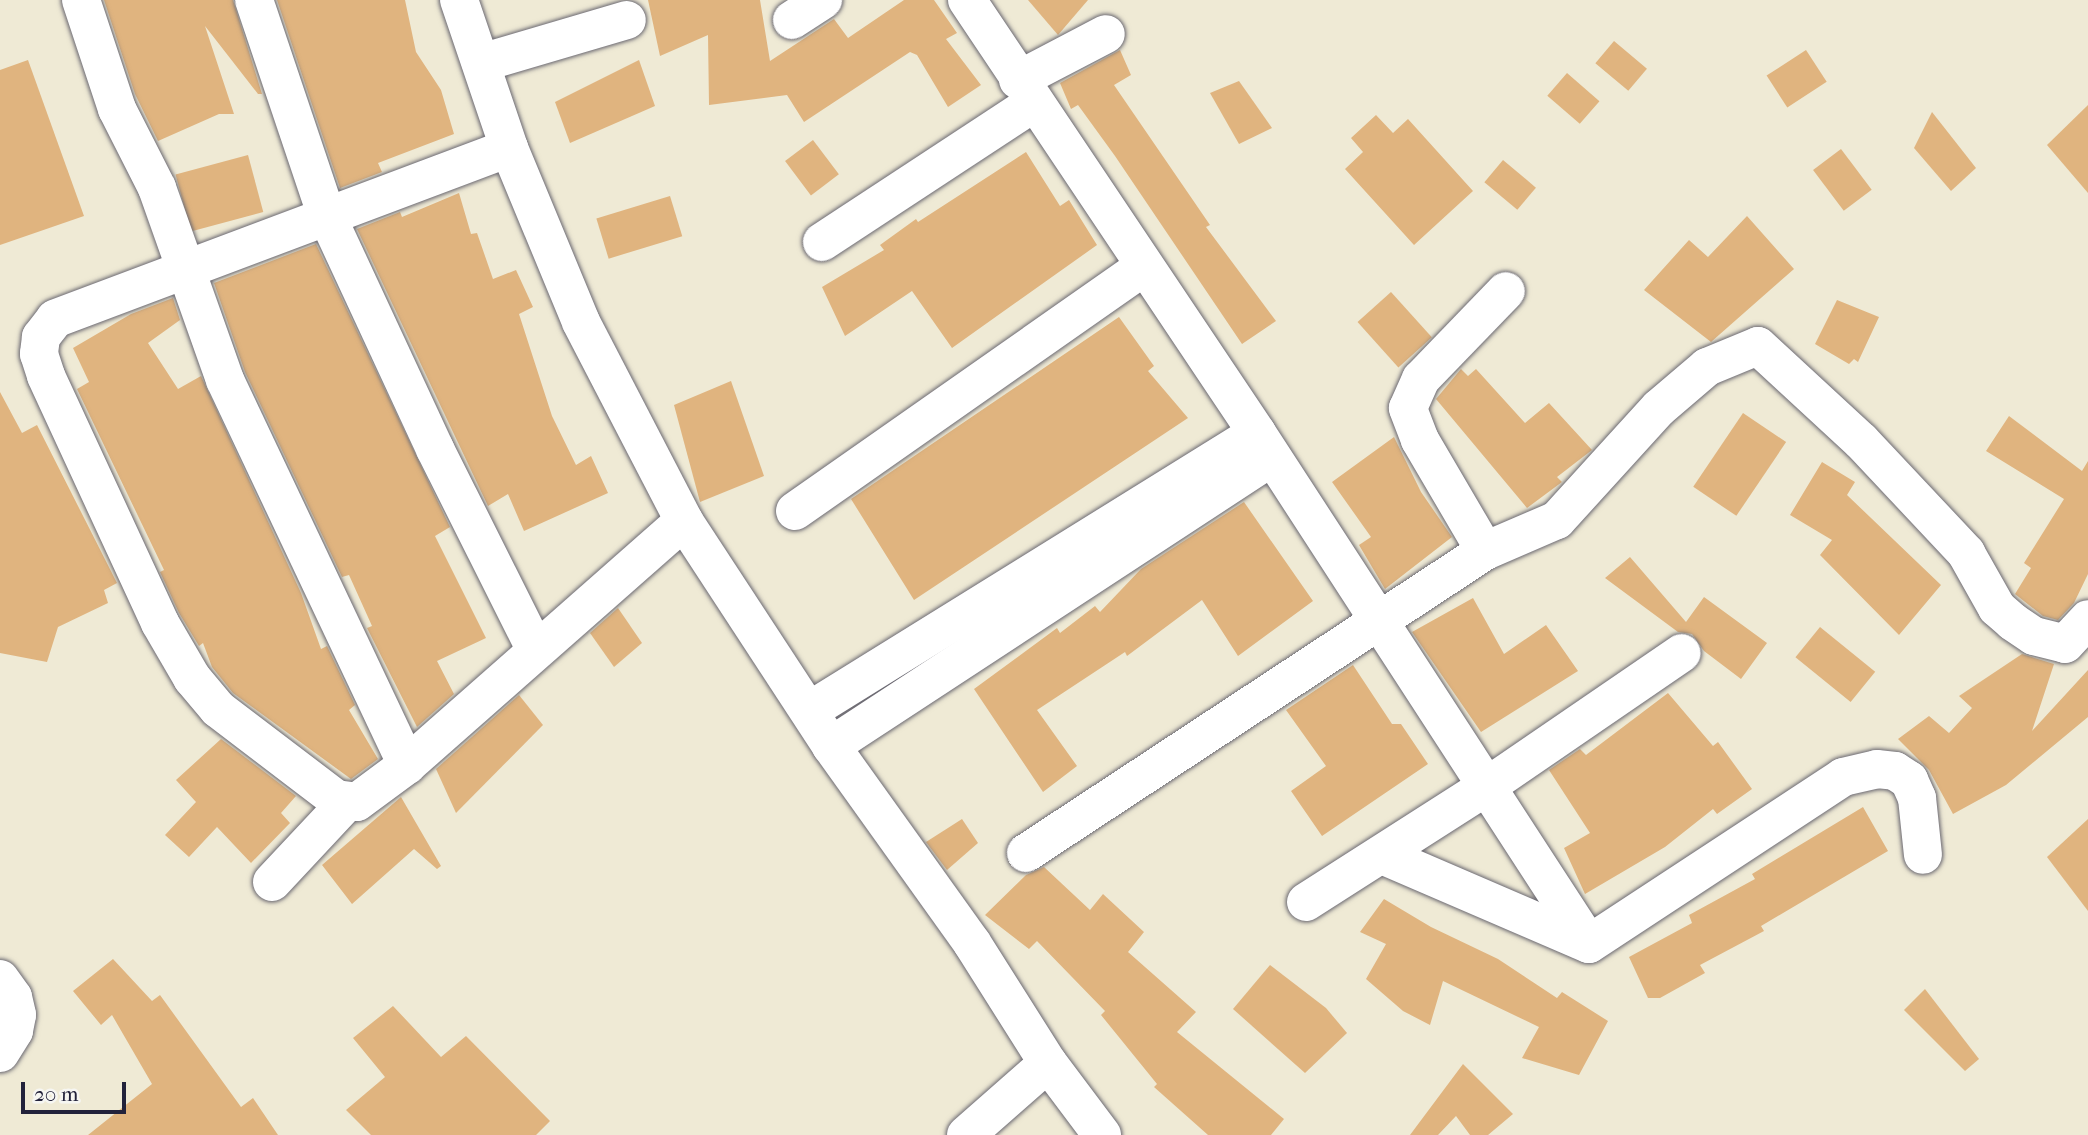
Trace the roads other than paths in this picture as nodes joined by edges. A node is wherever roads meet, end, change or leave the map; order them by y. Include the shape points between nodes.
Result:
1 (81, 0) edge
2 (254, 0) edge
3 (459, 0) edge
4 (823, 0) edge
5 (967, 0) edge
6 (627, 20) dead end
7 (792, 20) dead end
8 (1105, 34) dead end
9 (481, 64) junction
10 (1026, 91) junction
11 (509, 148) junction
12 (327, 214) junction
13 (822, 242) dead end
14 (1144, 267) junction
15 (187, 271) junction
16 (1506, 290) dead end
17 (1265, 445) junction
18 (795, 511) dead end
19 (684, 521) junction
20 (1485, 551) junction
21 (2088, 619) edge
22 (1382, 623) junction
23 (535, 649) junction
24 (1682, 653) dead end
25 (809, 711) junction
26 (831, 746) junction
27 (407, 765) junction
28 (1486, 787) junction
29 (346, 803) junction
30 (1026, 853) dead end
31 (1382, 855) junction
32 (1923, 855) dead end
33 (272, 882) dead end
34 (1306, 902) dead end
35 (1589, 944) junction
36 (0, 979) edge
37 (0, 1052) edge
38 (1048, 1063) junction
39 (966, 1135) edge
40 (1102, 1135) edge

1 - 15 street via 117,109 157,188
2 - 12 street
3 - 9 street
4 - 7 street
5 - 10 street
6 - 9 street
8 - 10 street
9 - 11 street
10 - 13 street
10 - 14 street
11 - 12 street
11 - 19 street via 581,322
12 - 15 street
12 - 23 street via 435,449
14 - 17 street
14 - 18 street
15 - 27 street via 225,380
15 - 29 street via 55,318 41,337 39,354 160,623 192,678 218,709
16 - 20 street via 1421,379 1408,408 1420,440
17 - 22 street
17 - 25 street
17 - 26 street
19 - 23 street
19 - 25 street
20 - 21 street via 1557,520 1669,400 1707,367 1758,346 1861,441 1966,553 1997,608 2013,622 2034,636 2065,644
20 - 22 street
22 - 28 street
22 - 30 street
23 - 27 street
24 - 28 street
25 - 26 street
26 - 38 street via 972,943
27 - 29 street via 357,802
28 - 31 street
28 - 35 street
29 - 33 street
31 - 34 street
31 - 35 street
32 - 35 street via 1917,798 1909,780 1895,771 1877,769 1843,777
36 - 37 street via 13,997 17,1014 14,1031
38 - 39 street
38 - 40 street

